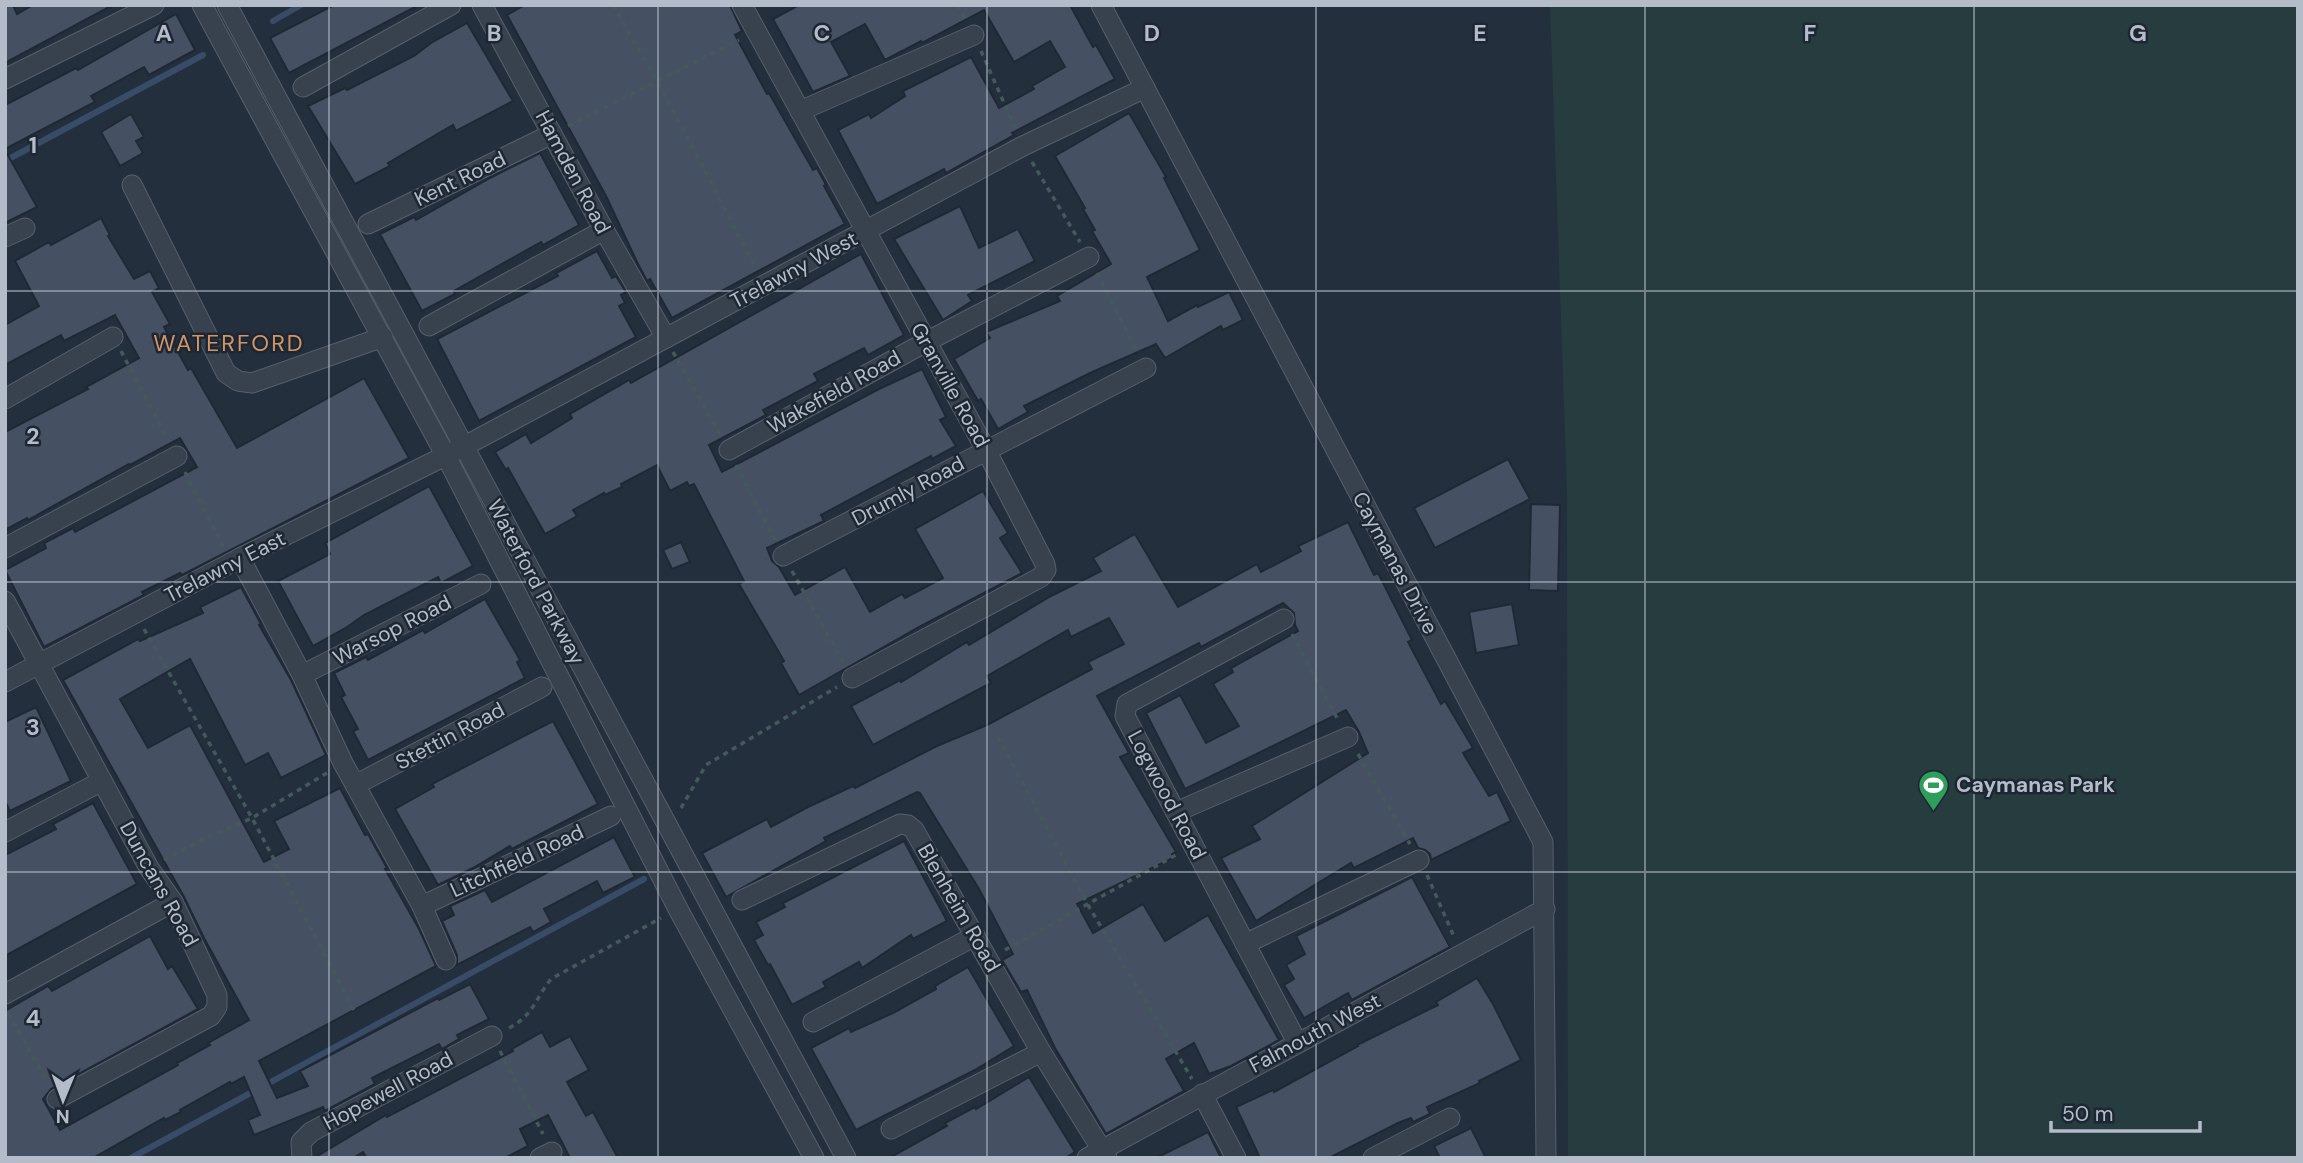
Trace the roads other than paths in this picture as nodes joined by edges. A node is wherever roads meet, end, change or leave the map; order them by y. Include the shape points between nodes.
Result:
1 (154, 5) edge
2 (202, 5) edge
3 (227, 5) edge
4 (452, 5) edge
5 (482, 5) edge
6 (742, 5) edge
7 (1101, 5) edge
8 (974, 35) road end
9 (5, 79) edge
10 (303, 87) dead end
11 (1144, 88) junction
12 (800, 111) junction
13 (552, 134) junction
14 (132, 185) dead end
15 (368, 224) dead end
16 (25, 228) dead end
17 (604, 230) junction
18 (866, 231) junction
19 (5, 237) edge
20 (1089, 257) dead end
21 (429, 326) dead end
22 (113, 337) dead end
23 (383, 337) junction
24 (666, 338) junction
25 (926, 342) junction
26 (1146, 368) dead end
27 (5, 399) edge
28 (729, 450) road end
29 (986, 450) junction
30 (455, 452) junction
31 (177, 456) dead end
32 (5, 548) edge
33 (783, 556) road end
34 (240, 558) junction
35 (481, 584) dead end
36 (5, 601) edge
37 (1284, 619) road end
38 (40, 662) junction
39 (302, 675) junction
40 (852, 678) road end
41 (5, 682) edge
42 (542, 687) dead end
43 (1348, 737) road end
44 (102, 781) junction
45 (357, 784) junction
46 (1176, 812) junction
47 (611, 816) dead end
48 (5, 832) edge
49 (1419, 860) road end
50 (742, 901) dead end
51 (173, 902) junction
52 (422, 906) junction
53 (1545, 909) junction
54 (975, 936) junction
55 (1245, 944) junction
56 (446, 960) dead end
57 (5, 994) edge
58 (813, 1022) dead end
59 (492, 1036) road end
60 (1297, 1042) junction
61 (1041, 1052) junction
62 (1202, 1094) junction
63 (57, 1099) road end
64 (1450, 1118) dead end
65 (891, 1129) dead end
66 (1099, 1155) edge
67 (302, 1158) edge
68 (814, 1158) edge
69 (846, 1158) edge
70 (1236, 1158) edge
71 (1373, 1158) edge
72 (1546, 1158) edge

1 - 9 street
2 - 23 street, Waterford Parkway
3 - 30 street, Waterford Parkway
4 - 10 street
5 - 13 street, Hamden Road
6 - 12 street, Granville Road
7 - 11 street, Caymanas Drive
8 - 12 street
11 - 18 street, Trelawny West via 1023,146
11 - 53 street, Caymanas Drive via 1543,842
12 - 18 street, Granville Road
13 - 15 street, Kent Road
13 - 17 street, Hamden Road
14 - 23 street via 226,373 238,381 252,383
16 - 19 street
17 - 21 street
17 - 24 street, Hamden Road
18 - 24 street, Trelawny West
18 - 25 street, Granville Road
20 - 25 street, Wakefield Road
22 - 27 street
23 - 30 street, Waterford Parkway
24 - 30 street, Trelawny West
25 - 28 street, Wakefield Road
25 - 29 street, Granville Road
26 - 29 street, Drumly Road
29 - 33 street, Drumly Road
29 - 40 street, Granville Road via 1046,570 1041,578
30 - 34 street, Trelawny East
30 - 68 street, Waterford Parkway via 678,909
30 - 69 street, Waterford Parkway via 669,831
31 - 32 street
34 - 38 street, Trelawny East
34 - 39 street
35 - 39 street, Warsop Road
36 - 38 street, Duncans Road
37 - 46 street, Logwood Road via 1127,704 1125,716
38 - 41 street, Trelawny East
38 - 44 street, Duncans Road
39 - 45 street
42 - 45 street, Stettin Road
43 - 46 street
44 - 48 street
44 - 51 street, Duncans Road
45 - 52 street
46 - 55 street, Logwood Road
47 - 52 street, Litchfield Road
49 - 55 street
50 - 54 street, Blenheim Road via 900,824 908,825
51 - 57 street
51 - 63 street, Duncans Road via 216,995 217,1007 211,1016
52 - 56 street
53 - 60 street, Falmouth West
53 - 72 street, Caymanas Drive
54 - 58 street
54 - 61 street, Blenheim Road
55 - 60 street, Logwood Road
59 - 67 street, Hopewell Road via 311,1132 301,1142
60 - 62 street, Falmouth West
61 - 65 street
61 - 66 street, Blenheim Road
62 - 66 street, Falmouth West
62 - 70 street
64 - 71 street

